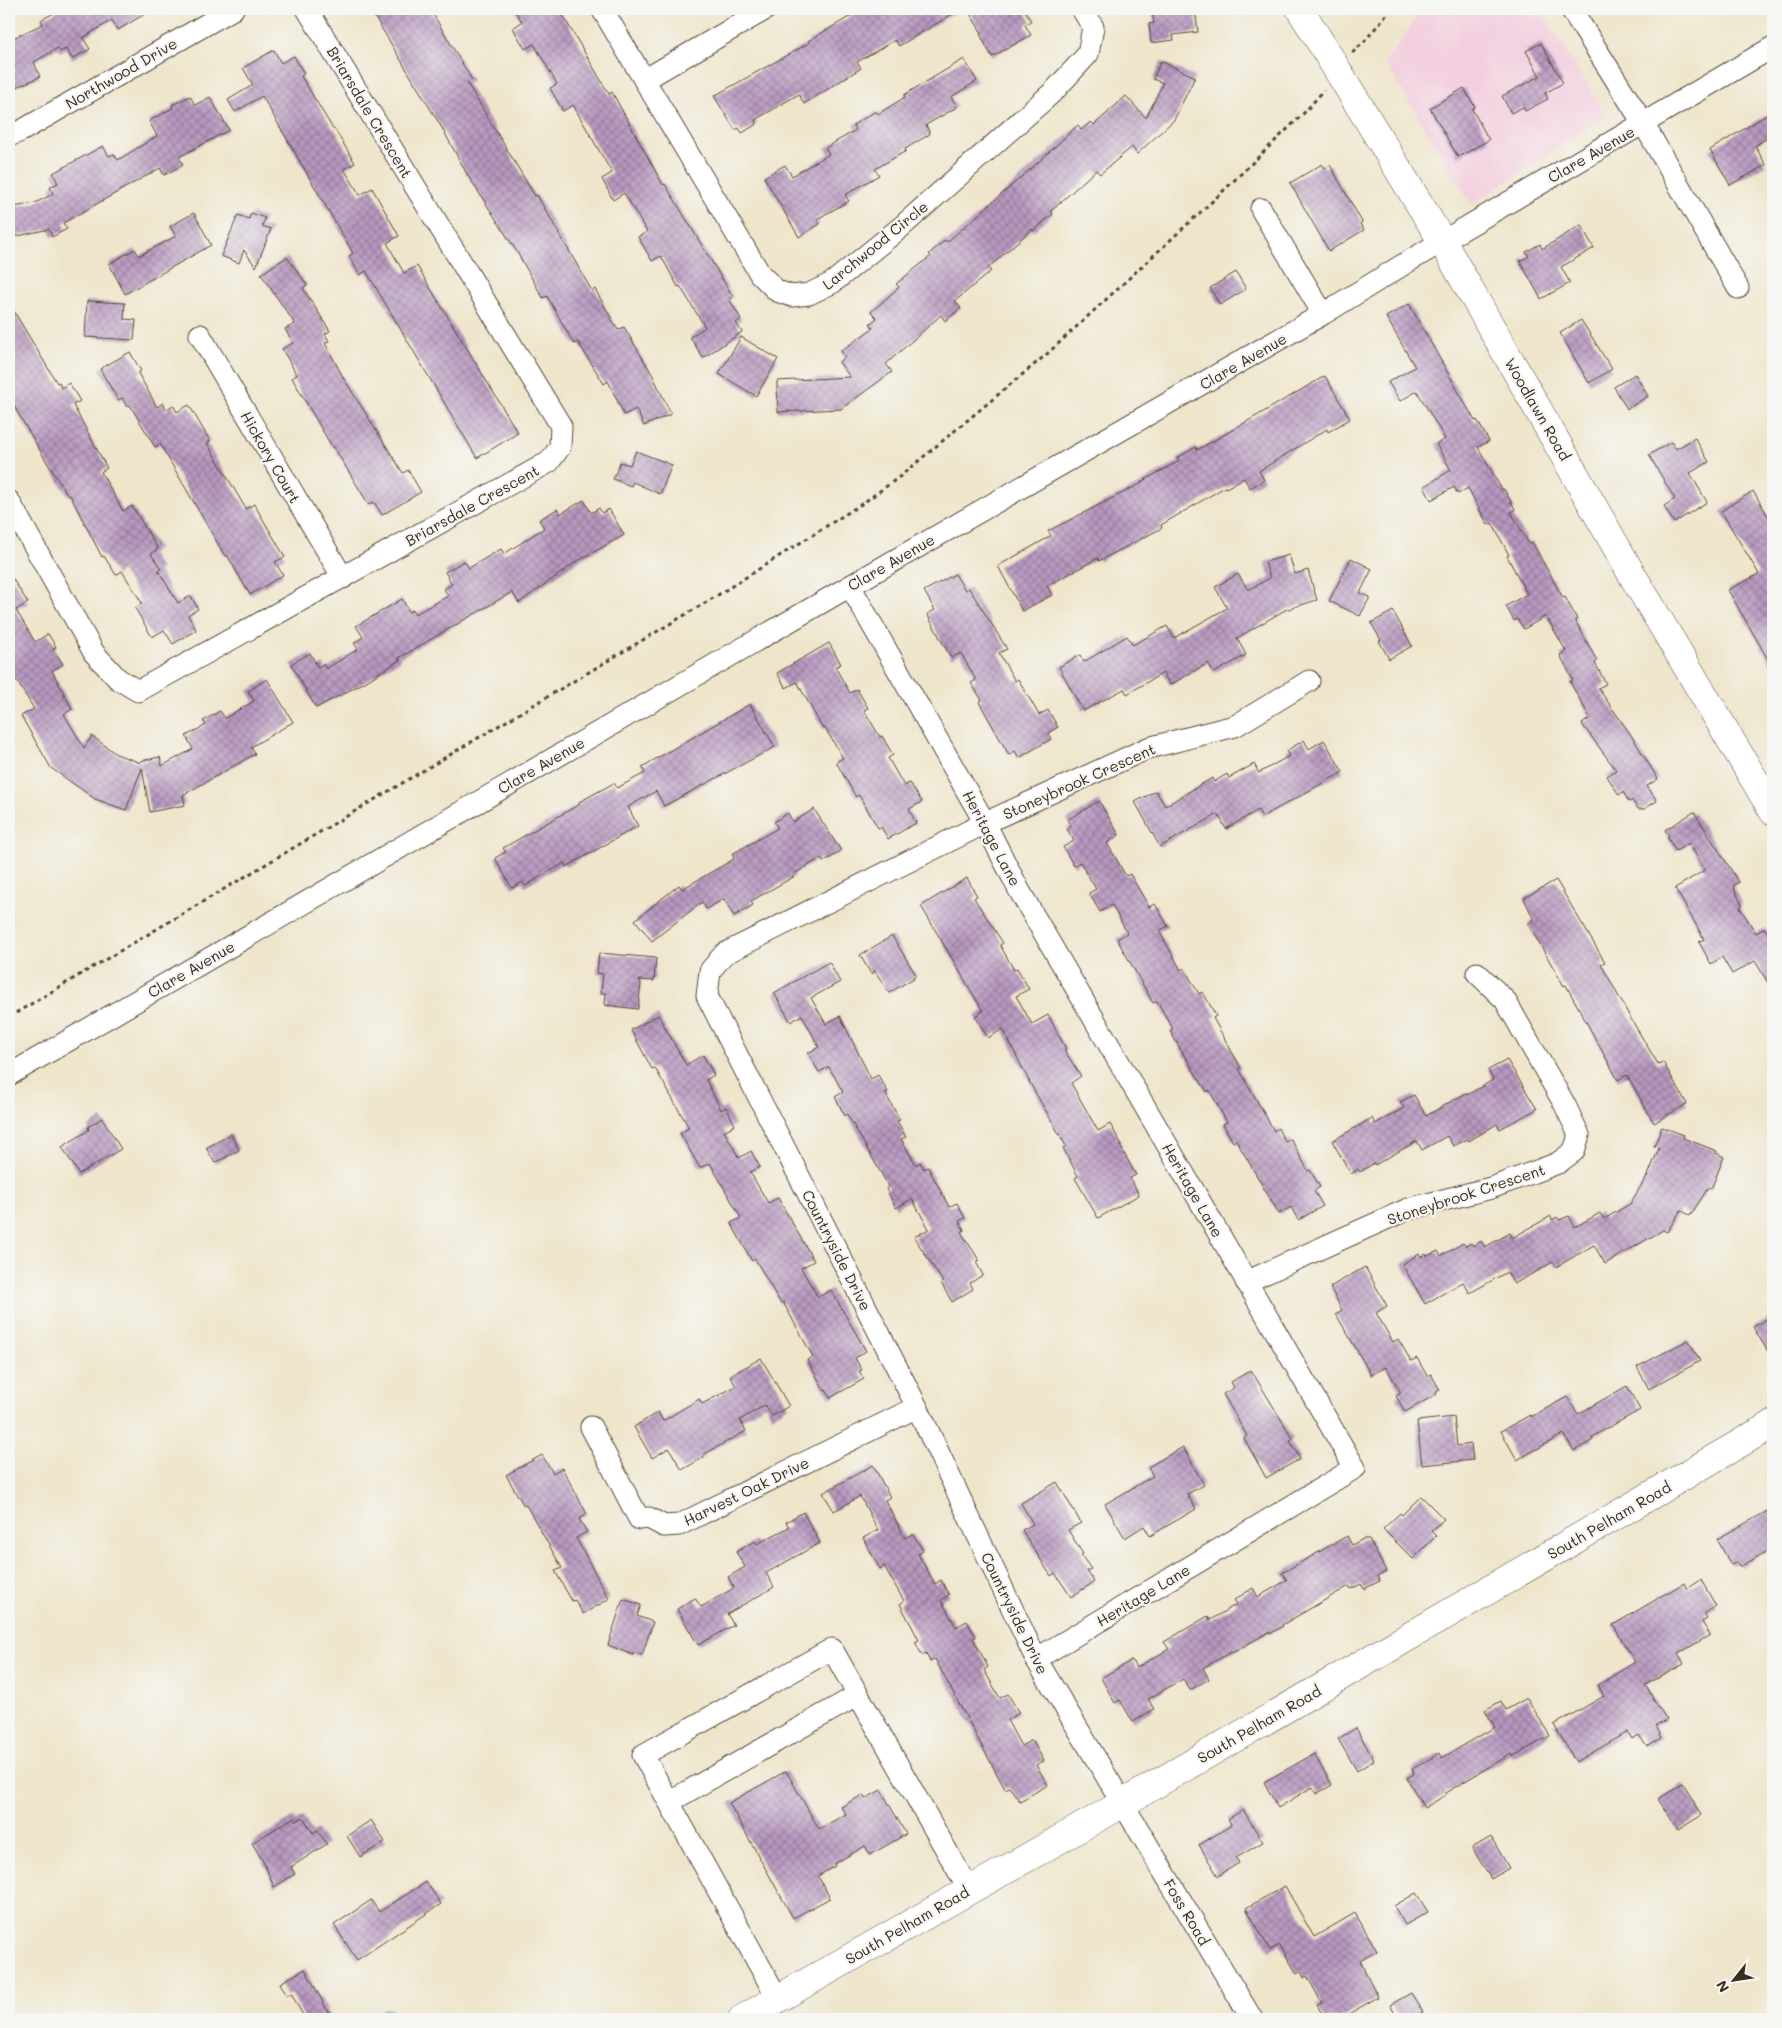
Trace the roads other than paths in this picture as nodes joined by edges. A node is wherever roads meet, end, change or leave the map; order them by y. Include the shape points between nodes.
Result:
1 (233, 9) edge
2 (307, 9) edge
3 (602, 9) edge
4 (766, 9) edge
5 (1082, 9) edge
6 (1300, 9) edge
7 (1570, 9) edge
8 (1773, 47) edge
9 (644, 80) junction
10 (1643, 123) junction
11 (9, 136) edge
12 (1261, 209) dead end
13 (1442, 241) junction
14 (1738, 288) dead end
15 (1323, 314) junction
16 (200, 335) dead end
17 (9, 501) edge
18 (343, 578) junction
19 (850, 586) junction
20 (1308, 681) dead end
21 (1773, 811) edge
22 (985, 823) junction
23 (1477, 973) dead end
24 (9, 1075) edge
25 (1246, 1282) junction
26 (917, 1407) junction
27 (1773, 1424) edge
28 (590, 1427) dead end
29 (1036, 1659) junction
30 (858, 1695) junction
31 (669, 1802) junction
32 (1122, 1804) junction
33 (970, 1890) junction
34 (778, 1999) junction
35 (742, 2019) edge
36 (1252, 2019) edge

1 - 11 street, Northwood Drive
2 - 18 street, Briarsdale Crescent via 561,426 560,447 550,462
3 - 9 street, Larchwood Circle
4 - 9 street
5 - 9 street, Larchwood Circle via 1092,27 1088,54 900,228 832,283 809,294 792,296 777,291 760,274
6 - 13 main road, Woodlawn Road
7 - 10 street
8 - 10 street, Clare Avenue
10 - 13 street, Clare Avenue
10 - 14 street
12 - 15 street
13 - 15 street, Clare Avenue
13 - 21 main road, Woodlawn Road via 1634,578
15 - 19 street, Clare Avenue
16 - 18 street, Hickory Court
17 - 18 street, Briarsdale Crescent via 94,653 118,679 138,691
19 - 22 street, Heritage Lane
19 - 24 street, Clare Avenue
20 - 22 street, Stoneybrook Crescent via 1235,726 1148,748
22 - 25 street, Heritage Lane via 1019,890
22 - 26 street, Countryside Drive via 724,954 710,971 707,996
23 - 25 street, Stoneybrook Crescent via 1505,1000 1565,1105 1579,1135 1574,1152 1558,1163 1491,1188 1408,1209
25 - 29 street, Heritage Lane via 1355,1468
26 - 28 street, Harvest Oak Drive via 679,1525 664,1526 650,1518 639,1519
26 - 29 street, Countryside Drive
27 - 32 main road, South Pelham Road
29 - 32 street, Countryside Drive
30 - 31 street
30 - 31 street via 832,1649 652,1750 644,1755
30 - 33 street
31 - 34 street
32 - 33 main road, South Pelham Road
32 - 36 street, Foss Road
33 - 34 main road, South Pelham Road
34 - 35 main road, South Pelham Road

